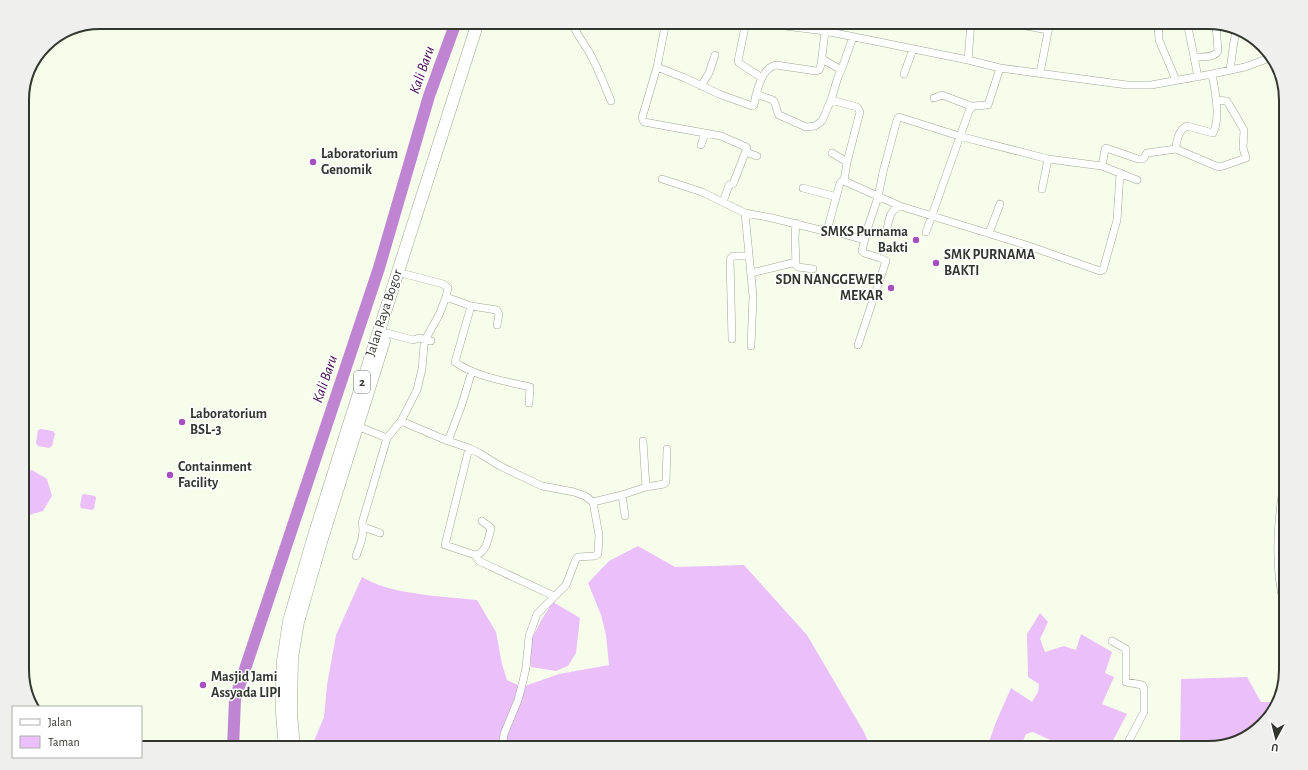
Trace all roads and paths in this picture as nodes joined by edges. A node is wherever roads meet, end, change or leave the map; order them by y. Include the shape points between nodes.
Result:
1 (480, 29) edge
2 (480, 29) edge
3 (575, 29) edge
4 (665, 29) edge
5 (745, 29) edge
6 (815, 29) edge
7 (970, 29) edge
8 (1049, 29) edge
9 (1158, 29) edge
10 (1189, 29) edge
11 (1216, 30) edge
12 (825, 31) junction
13 (1236, 35) edge
14 (853, 37) junction
15 (913, 49) junction
16 (715, 55) dead end
17 (822, 57) junction
18 (1195, 58) junction
19 (1266, 59) edge
20 (968, 60) junction
21 (657, 67) junction
22 (1000, 68) junction
23 (841, 70) junction
24 (1230, 70) junction
25 (1040, 73) junction
26 (904, 74) dead end
27 (1212, 74) junction
28 (1198, 77) junction
29 (762, 78) junction
30 (1176, 80) junction
31 (701, 86) junction
32 (756, 94) junction
33 (934, 98) dead end
34 (831, 100) junction
35 (1216, 100) junction
36 (611, 101) dead end
37 (971, 106) junction
38 (705, 134) junction
39 (959, 136) junction
40 (701, 145) dead end
41 (747, 148) junction
42 (1176, 148) junction
43 (832, 153) dead end
44 (757, 156) dead end
45 (1048, 159) junction
46 (847, 162) junction
47 (1102, 166) junction
48 (1120, 173) junction
49 (662, 179) dead end
50 (1137, 180) dead end
51 (844, 181) junction
52 (803, 188) dead end
53 (1042, 189) dead end
54 (836, 196) junction
55 (878, 197) junction
56 (723, 202) junction
57 (1000, 204) dead end
58 (900, 206) junction
59 (745, 213) junction
60 (932, 216) junction
61 (796, 224) junction
62 (887, 228) dead end
63 (826, 229) junction
64 (926, 232) dead end
65 (988, 233) junction
66 (864, 240) junction
67 (750, 256) junction
68 (796, 262) junction
69 (813, 269) dead end
70 (751, 273) junction
71 (405, 274) junction
72 (446, 298) junction
73 (471, 306) junction
74 (497, 325) dead end
75 (387, 333) junction
76 (732, 338) dead end
77 (428, 340) junction
78 (858, 345) dead end
79 (751, 346) dead end
80 (472, 371) junction
81 (529, 402) dead end
82 (402, 421) junction
83 (352, 432) junction
84 (387, 438) junction
85 (643, 441) dead end
86 (448, 442) junction
87 (469, 448) junction
88 (667, 449) dead end
89 (646, 488) junction
90 (622, 496) junction
91 (594, 502) junction
92 (625, 516) dead end
93 (482, 521) dead end
94 (364, 527) junction
95 (380, 533) dead end
96 (475, 555) junction
97 (356, 556) dead end
98 (554, 596) junction
99 (1112, 641) dead end
100 (285, 741) edge
101 (294, 741) edge
102 (503, 741) edge
103 (1129, 741) edge

1 - 71 highway, Jalan Raya Bogor / 2
2 - 83 highway, Jalan Raya Bogor / 2
3 - 36 street via 600,72
4 - 21 street
5 - 29 street via 738,61
6 - 12 street
7 - 20 street
8 - 25 street
9 - 30 street via 1159,40
10 - 18 street
11 - 18 street via 1217,53
12 - 14 street
12 - 17 street
13 - 24 street
14 - 15 street
14 - 23 street
15 - 20 street
15 - 26 street
16 - 31 street
17 - 23 street
17 - 29 street via 818,71 773,65
18 - 28 street
19 - 24 street
20 - 22 street
21 - 31 street
21 - 38 street via 643,121
22 - 25 street
22 - 37 street via 988,105
23 - 34 street
24 - 27 street
25 - 30 street via 1128,85 1151,85
27 - 28 street
27 - 35 street
28 - 30 street
29 - 32 street
31 - 32 street via 752,106
32 - 34 street via 773,100 779,115 809,127 822,121
33 - 37 street via 942,95
34 - 46 street via 854,106 860,112
35 - 42 street via 1213,133 1185,126 1176,141
35 - 42 street via 1227,101 1244,130 1243,148 1246,158 1220,167
37 - 39 street
38 - 40 street
38 - 41 street via 721,136
39 - 45 street
39 - 55 street via 899,117
39 - 60 street
41 - 44 street via 748,153
41 - 56 street
42 - 47 street via 1147,153 1144,159 1106,148
43 - 46 street
45 - 47 street
45 - 53 street
46 - 51 street
47 - 48 street
48 - 50 street
48 - 65 street via 1117,220 1103,270 1096,270
49 - 56 street
51 - 54 street via 840,183
51 - 55 street
52 - 54 street
54 - 63 street
55 - 58 street
55 - 66 street
56 - 59 street
57 - 65 street
58 - 60 street
58 - 62 street via 894,209
59 - 61 street
59 - 67 street
60 - 64 street
60 - 65 street
61 - 63 street
61 - 68 street
63 - 66 street
66 - 78 street via 864,253 886,261
67 - 70 street
67 - 76 street via 733,256 730,259
68 - 69 street via 798,267
68 - 70 street
70 - 79 street
71 - 72 street via 443,284 448,288
71 - 75 highway, Jalan Raya Bogor / 2
72 - 73 street
72 - 77 street
73 - 74 street via 497,310
73 - 80 street via 455,361
75 - 77 street via 413,340
75 - 83 highway, Jalan Raya Bogor / 2
77 - 82 street via 417,390
80 - 81 street via 530,387
80 - 86 street
82 - 84 street
82 - 86 street
83 - 84 street
83 - 100 highway, Jalan Raya Bogor / 2 via 313,539 289,622 283,661
83 - 101 highway, Jalan Raya Bogor / 2 via 298,622 292,658
84 - 94 street via 362,523
85 - 89 street
86 - 87 street
87 - 91 street via 542,486 574,492
87 - 96 street via 445,545
88 - 89 street via 666,482
89 - 90 street
90 - 91 street
90 - 92 street
91 - 98 street via 599,535 598,554 578,556 566,585
93 - 96 street via 491,528 483,552
94 - 95 street
94 - 97 street
96 - 98 street via 479,561
98 - 102 street via 538,614 529,636 522,685
99 - 103 street via 1126,649 1126,682 1142,685 1144,688 1144,712

